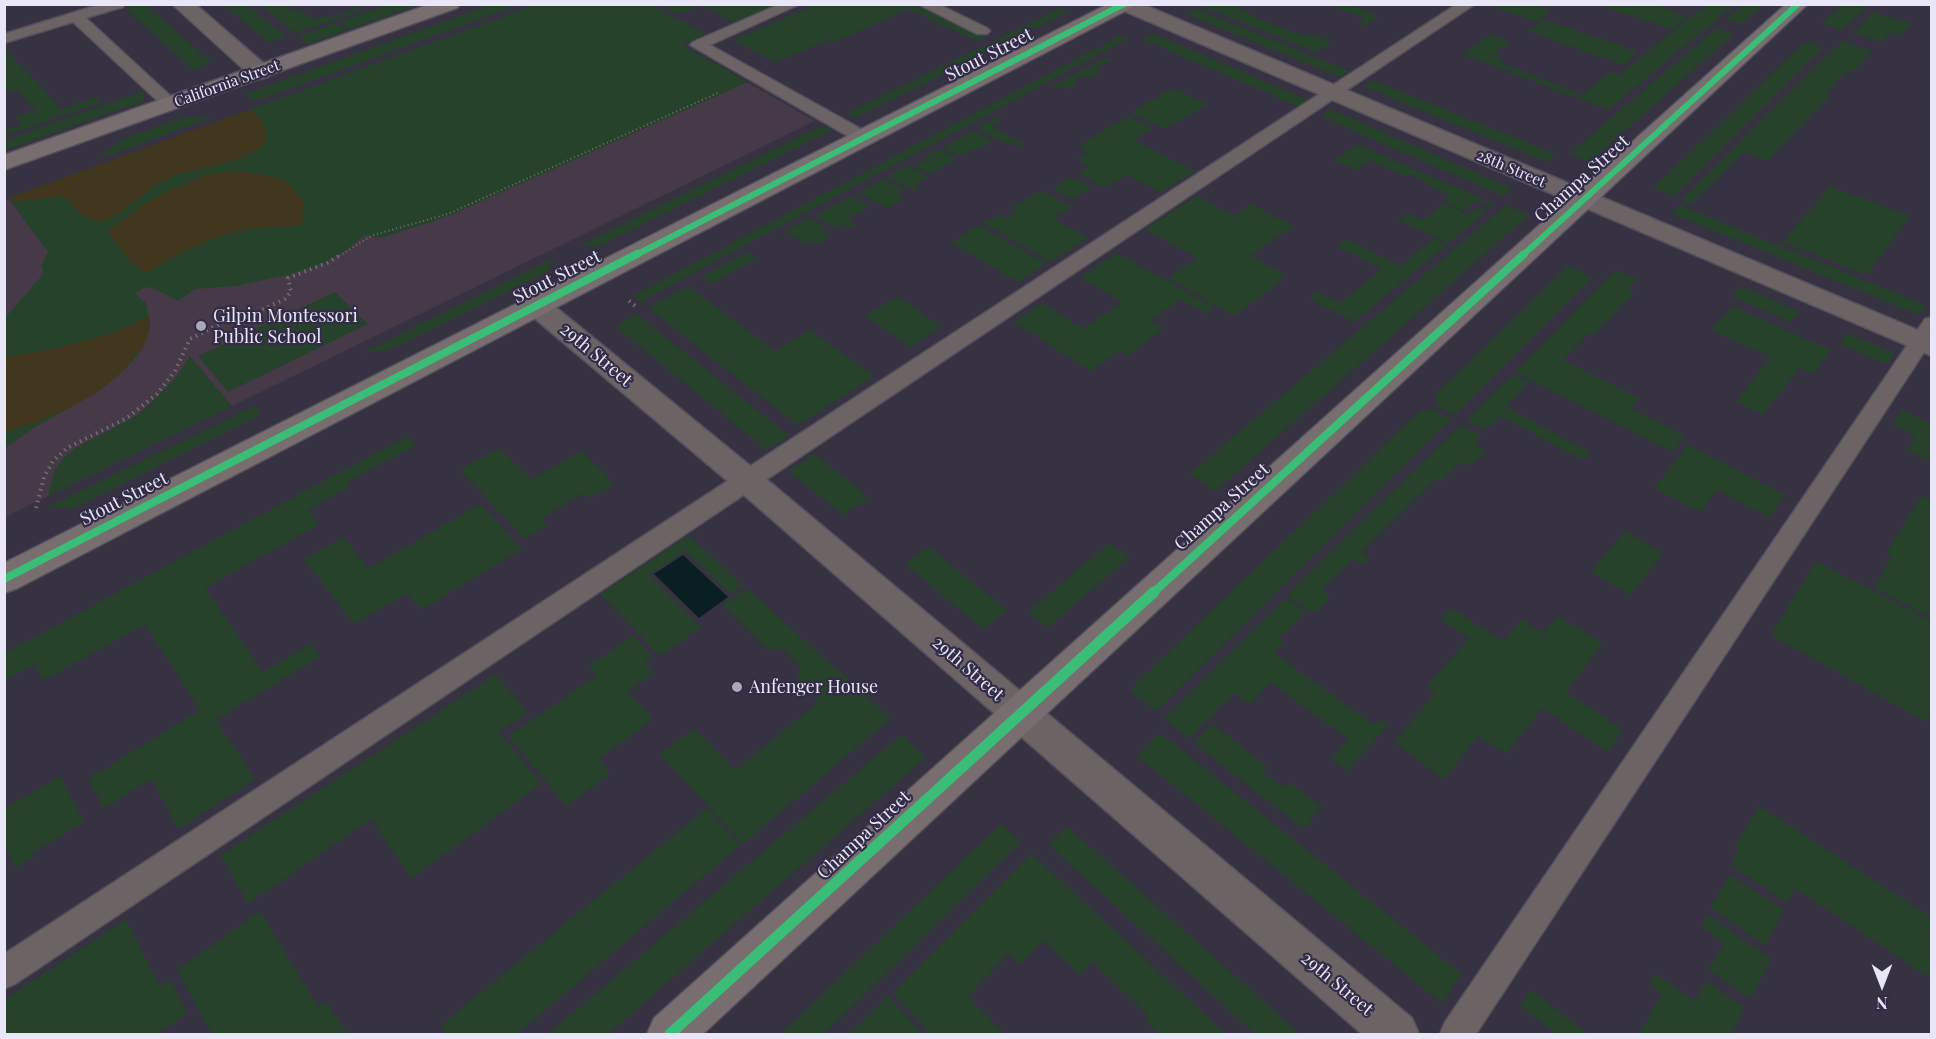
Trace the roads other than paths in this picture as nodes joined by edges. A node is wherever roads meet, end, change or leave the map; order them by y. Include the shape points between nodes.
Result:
1 (118, 4) edge
2 (182, 4) edge
3 (450, 4) edge
4 (793, 4) edge
5 (925, 4) edge
6 (1468, 4) edge
7 (1798, 4) edge
8 (1124, 5) edge
9 (76, 17) junction
10 (982, 31) dead end
11 (4, 39) edge
12 (260, 72) junction
13 (1333, 93) junction
14 (170, 104) junction
15 (864, 138) junction
16 (4, 164) edge
17 (1584, 200) junction
18 (537, 306) junction
19 (1927, 338) edge
20 (748, 481) junction
21 (4, 579) edge
22 (1020, 714) junction
23 (4, 973) edge
24 (670, 1035) edge
25 (1396, 1035) edge
26 (1457, 1035) edge

1 - 9 lane
2 - 12 street
3 - 12 main road, California Street
4 - 15 lane via 698,45
5 - 10 lane
6 - 13 lane
7 - 17 main road, Champa Street
8 - 13 street, 28th Street
8 - 15 main road, Stout Street
9 - 11 lane
9 - 14 lane
12 - 14 main road, California Street
13 - 17 street, 28th Street
13 - 20 lane
14 - 16 main road, California Street
15 - 18 main road, Stout Street
17 - 19 street, 28th Street
17 - 22 main road, Champa Street
18 - 20 street, 29th Street
18 - 21 main road, Stout Street
19 - 26 lane
20 - 22 street, 29th Street
20 - 23 lane
22 - 24 main road, Champa Street
22 - 25 street, 29th Street

